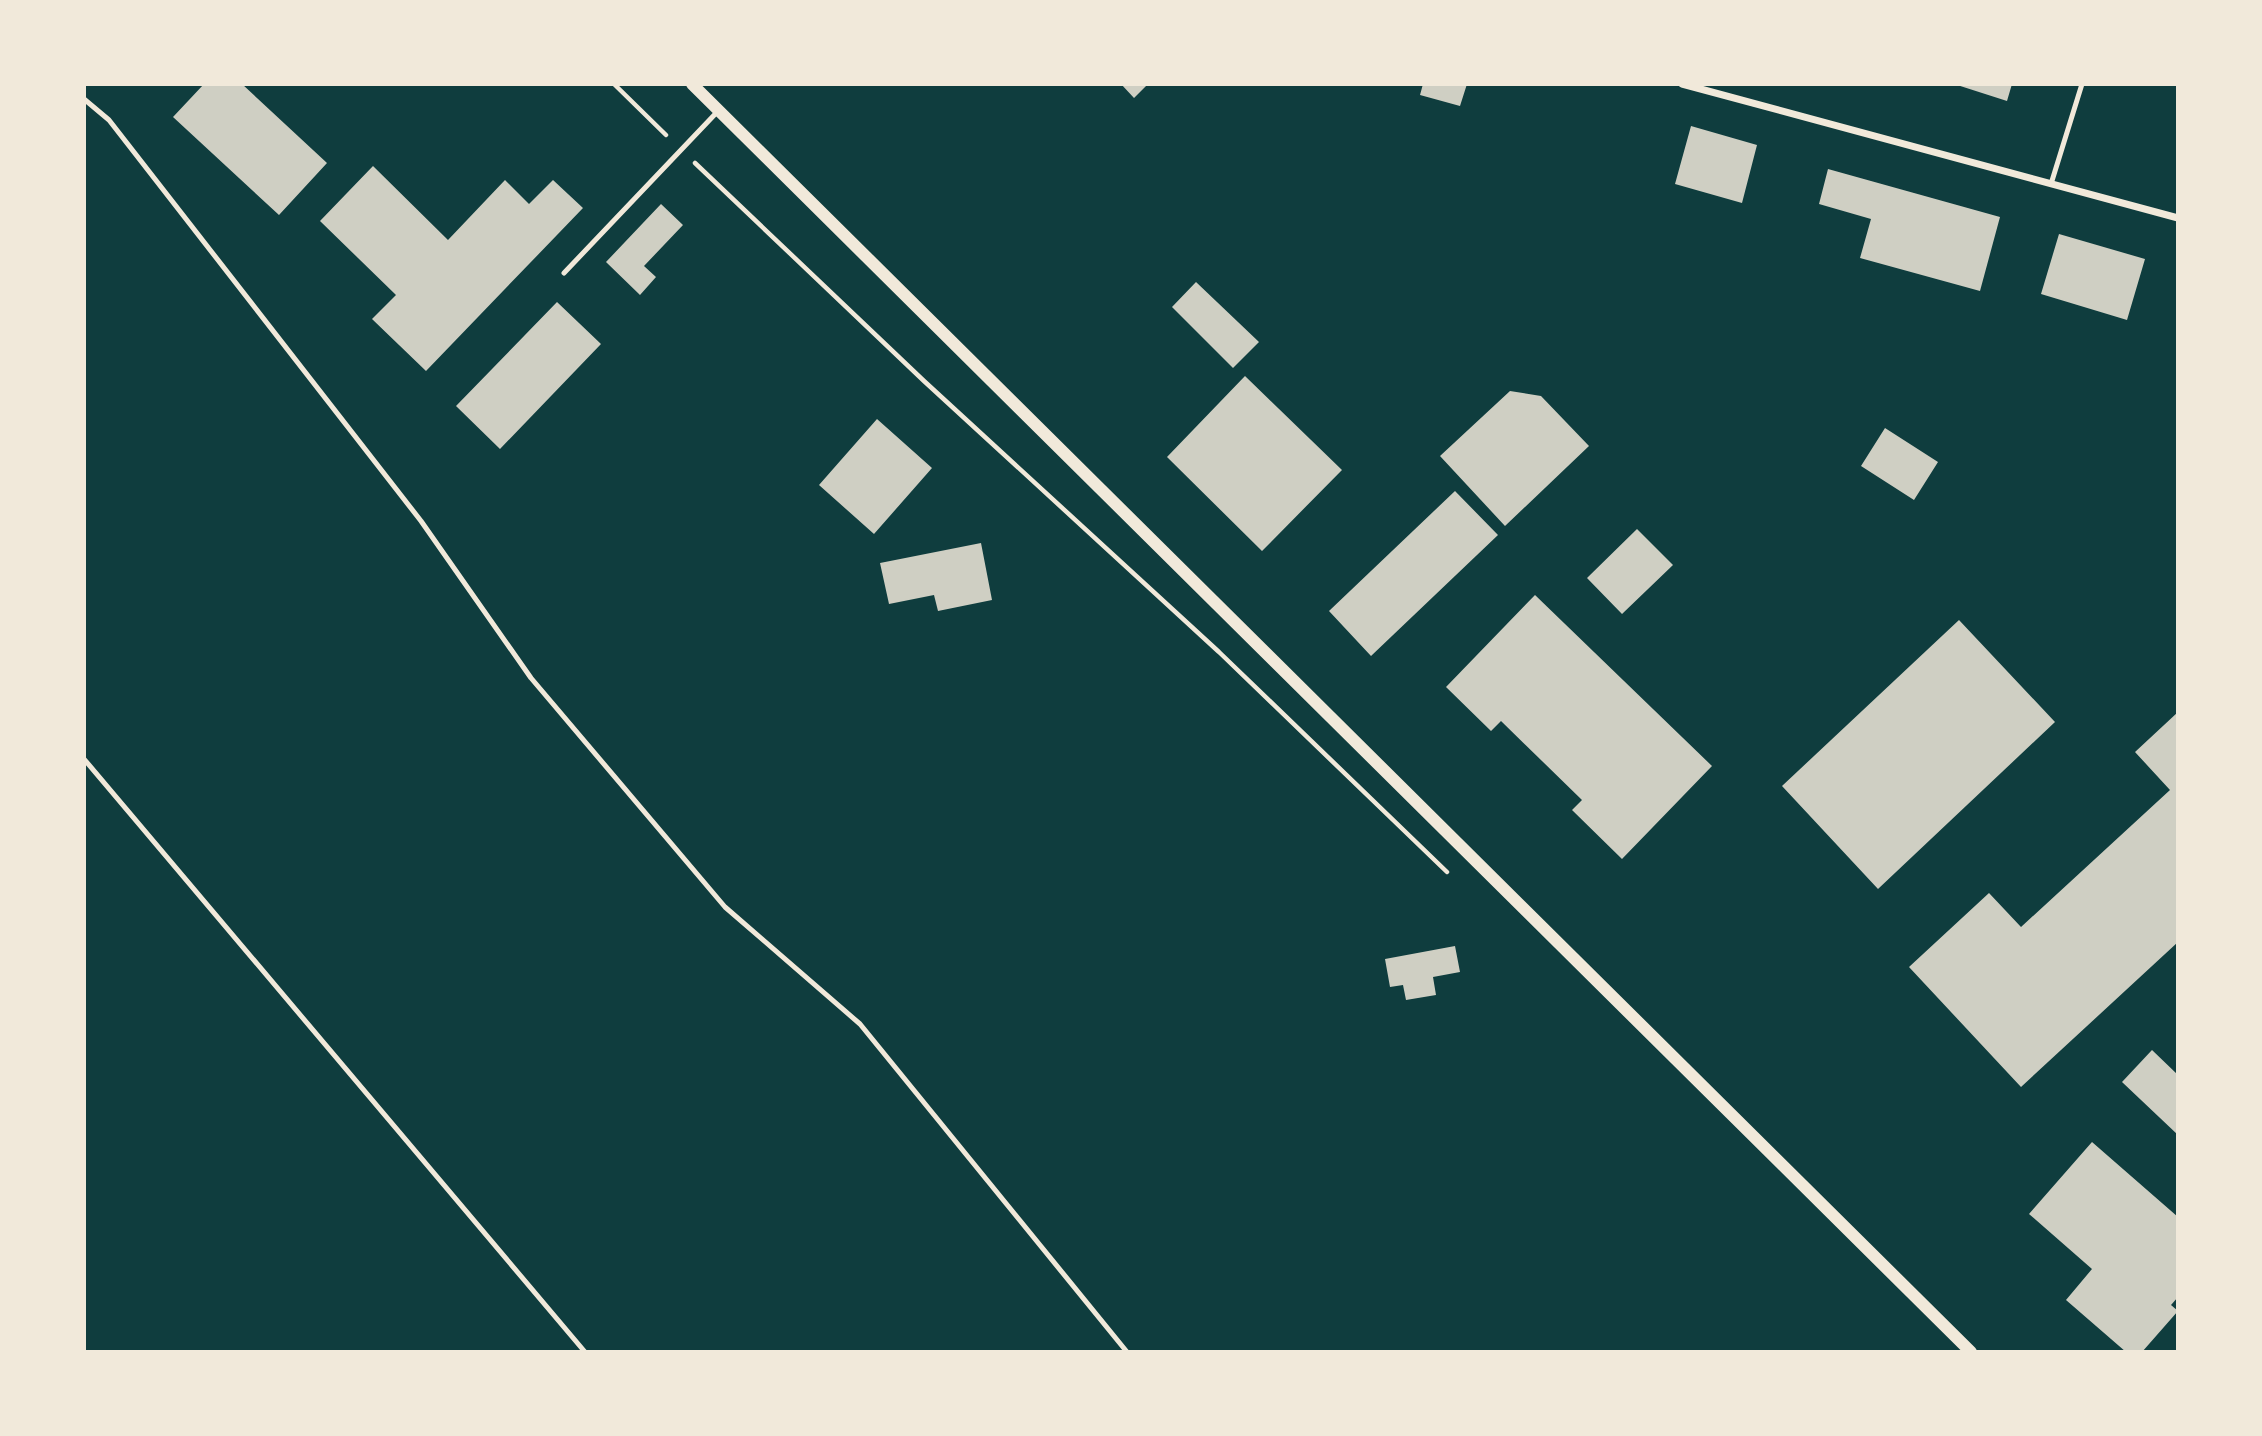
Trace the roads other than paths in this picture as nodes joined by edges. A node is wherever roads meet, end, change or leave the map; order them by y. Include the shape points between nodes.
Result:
1 (692, 84) edge
2 (1682, 84) edge
3 (2082, 84) edge
4 (84, 99) edge
5 (719, 110) junction
6 (2051, 184) junction
7 (2178, 218) edge
8 (564, 273) dead end
9 (84, 759) edge
10 (585, 1352) edge
11 (1127, 1352) edge
12 (1971, 1352) edge

1 - 5 street
2 - 6 street
3 - 6 lane
4 - 11 lane via 109,120 421,521 531,678 725,907 860,1024
5 - 8 lane
5 - 12 street
6 - 7 street
9 - 10 lane

